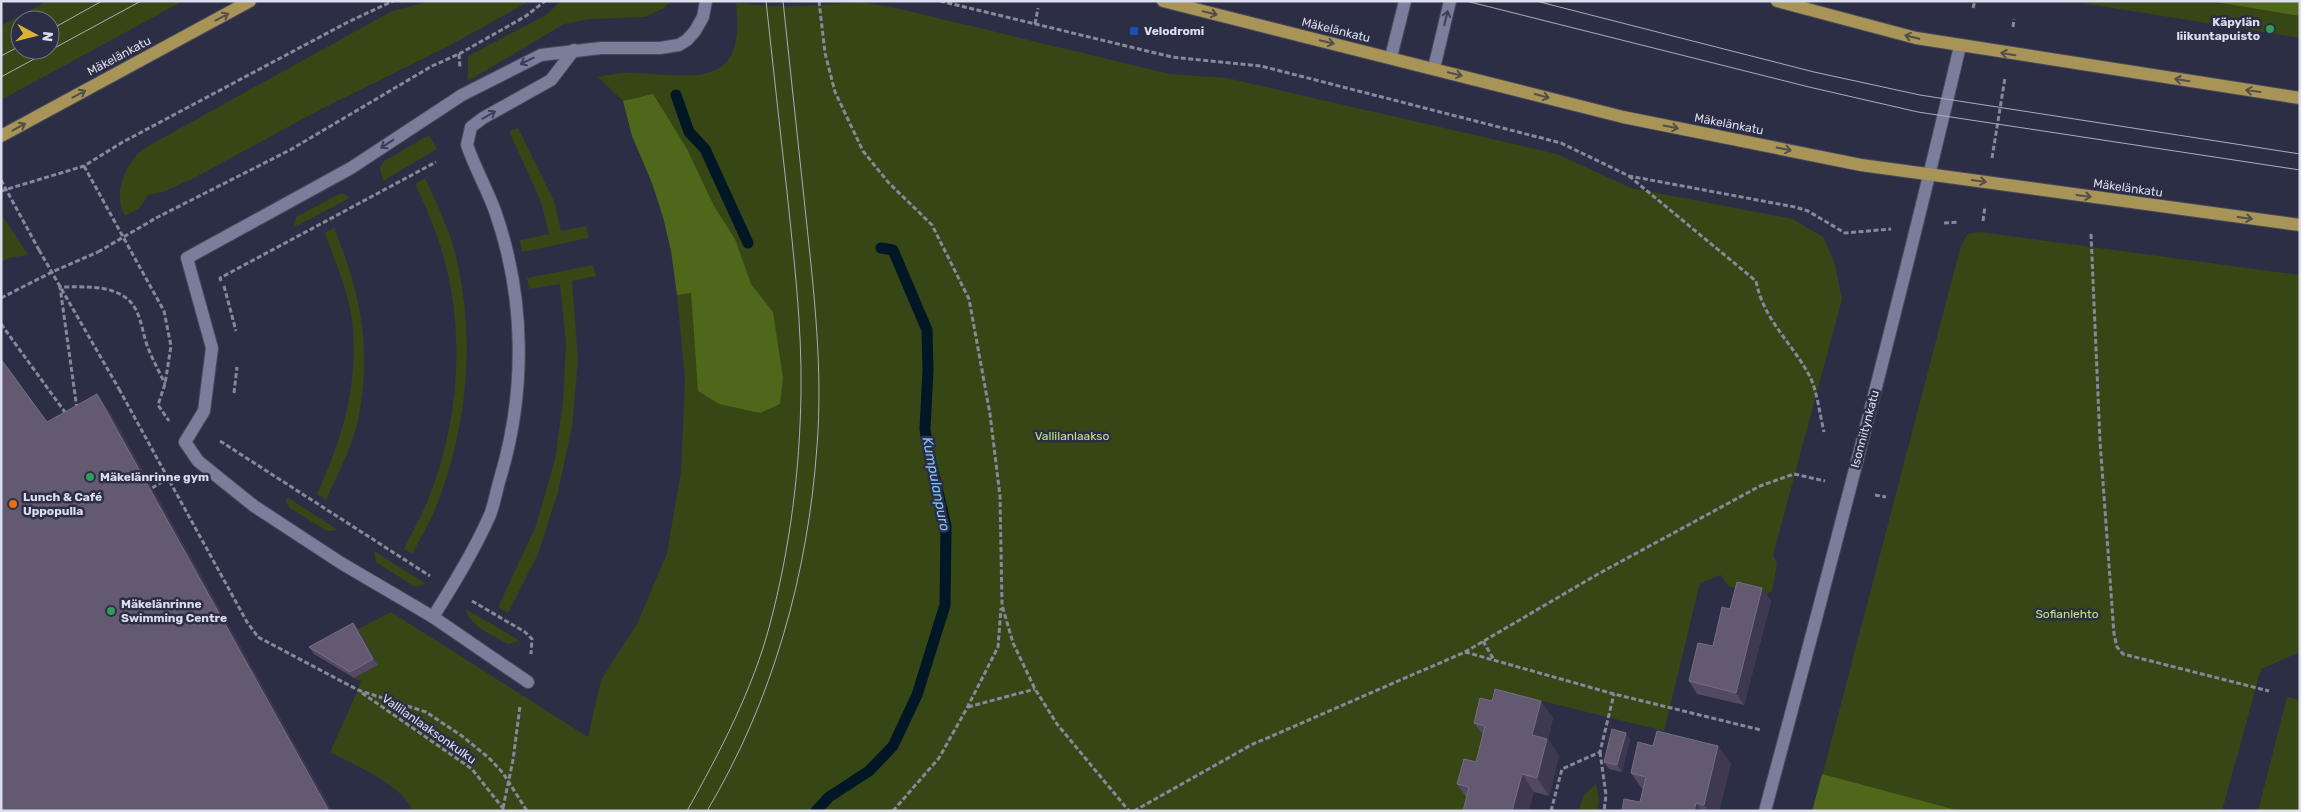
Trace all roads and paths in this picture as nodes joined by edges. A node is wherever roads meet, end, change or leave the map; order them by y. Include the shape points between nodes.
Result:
1 (250, 1) edge
2 (393, 1) edge
3 (545, 1) edge
4 (706, 1) edge
5 (819, 1) edge
6 (940, 1) edge
7 (1163, 1) edge
8 (1405, 1) edge
9 (1450, 1) edge
10 (1777, 1) edge
11 (1975, 1) edge
12 (1038, 8) dead end
13 (1973, 8) dead end
14 (1035, 24) junction
15 (1960, 46) junction
16 (574, 50) junction
17 (1390, 58) junction
18 (1434, 68) junction
19 (2300, 98) edge
20 (1, 136) edge
21 (436, 162) dead end
22 (84, 166) junction
23 (1931, 174) junction
24 (1629, 176) junction
25 (1, 180) edge
26 (1, 191) edge
27 (1918, 225) junction
28 (2300, 225) edge
29 (2090, 234) dead end
30 (52, 272) junction
31 (60, 287) junction
32 (1, 298) edge
33 (1, 324) edge
34 (236, 332) dead end
35 (237, 361) dead end
36 (165, 384) junction
37 (234, 396) dead end
38 (77, 413) edge
39 (69, 417) edge
40 (1824, 432) dead end
41 (223, 434) dead end
42 (220, 441) junction
43 (185, 442) junction
44 (198, 461) junction
45 (1850, 487) junction
46 (152, 488) edge
47 (451, 588) junction
48 (1002, 605) junction
49 (433, 618) junction
50 (1483, 641) junction
51 (1465, 652) junction
52 (1494, 661) junction
53 (528, 682) joint
54 (1034, 689) junction
55 (358, 690) junction
56 (2269, 691) dead end
57 (1614, 694) junction
58 (521, 699) dead end
59 (967, 708) junction
60 (1751, 727) dead end
61 (1600, 752) junction
62 (509, 783) junction
63 (504, 809) edge
64 (528, 811) edge
65 (893, 811) edge
66 (1129, 811) edge
67 (1134, 811) edge
68 (1551, 811) edge
69 (1604, 811) edge
70 (1765, 811) edge

20 -> 1 main road, Mäkelänkatu
2 - 22 path via 339,27
3 - 30 path, bridge via 526,16 432,66 290,150 156,218 98,252
4 - 16 street via 703,17 687,40 679,45
5 - 48 path via 825,53 835,92 863,151 888,182 932,225 969,299 990,414 1000,496
6 - 14 path
7 -> 17 main road, Mäkelänkatu
8 - 17 street
18 -> 9 street
15 -> 10 main road via 1916,38
11 - 13 path
12 - 14 path
14 - 24 path via 1172,57 1261,66 1561,143
19 -> 15 main road
15 - 23 street, Isonniitynkatu
16 -> 43 street via 541,55 504,73 454,100 351,168 187,258 212,348 204,411
47 -> 16 street via 490,514 511,445 519,369 518,313 508,261 495,212 467,145 471,127 551,80
17 - 18 main road, Mäkelänkatu
18 -> 23 main road, Mäkelänkatu via 1623,117 1861,164
21 - 34 path via 220,278
22 - 26 path
22 - 36 path via 164,312 171,346
23 - 27 street, Isonniitynkatu
23 -> 28 main road, Mäkelänkatu
24 - 27 path via 1795,207 1845,233
24 - 40 path via 1756,282 1772,323 1810,376
25 - 30 path, bridge
27 - 45 street, Isonniitynkatu
29 - 56 path via 2100,442 2117,647 2123,654
30 - 31 path
30 - 32 path
31 - 36 path via 113,290 129,302 136,309
31 - 38 path
31 - 55 path, bridge via 258,637
33 - 39 path
35 - 37 path
36 - 43 path via 158,406
41 - 42 path
42 - 44 path
42 - 47 path
43 - 44 street
44 - 46 path
44 - 49 street via 254,506
45 - 50 path via 1794,474 1760,486
45 - 70 street, Isonniitynkatu
47 - 49 street
47 - 53 path via 532,639
48 - 54 path via 1013,643
48 - 59 path via 998,647
49 - 53 street
50 - 51 path
50 - 52 path
51 - 52 path
51 - 67 path via 1251,746
52 - 57 path
54 - 59 path
54 - 66 path via 1057,724
55 - 62 path via 426,712 489,758
55 - 63 path, Vallilanlaaksonkulku via 472,769
57 - 60 path
57 - 61 path
58 - 62 path
59 - 65 path via 939,758
61 - 68 path via 1562,769
61 - 69 path via 1606,795
62 - 63 path
62 - 64 path

